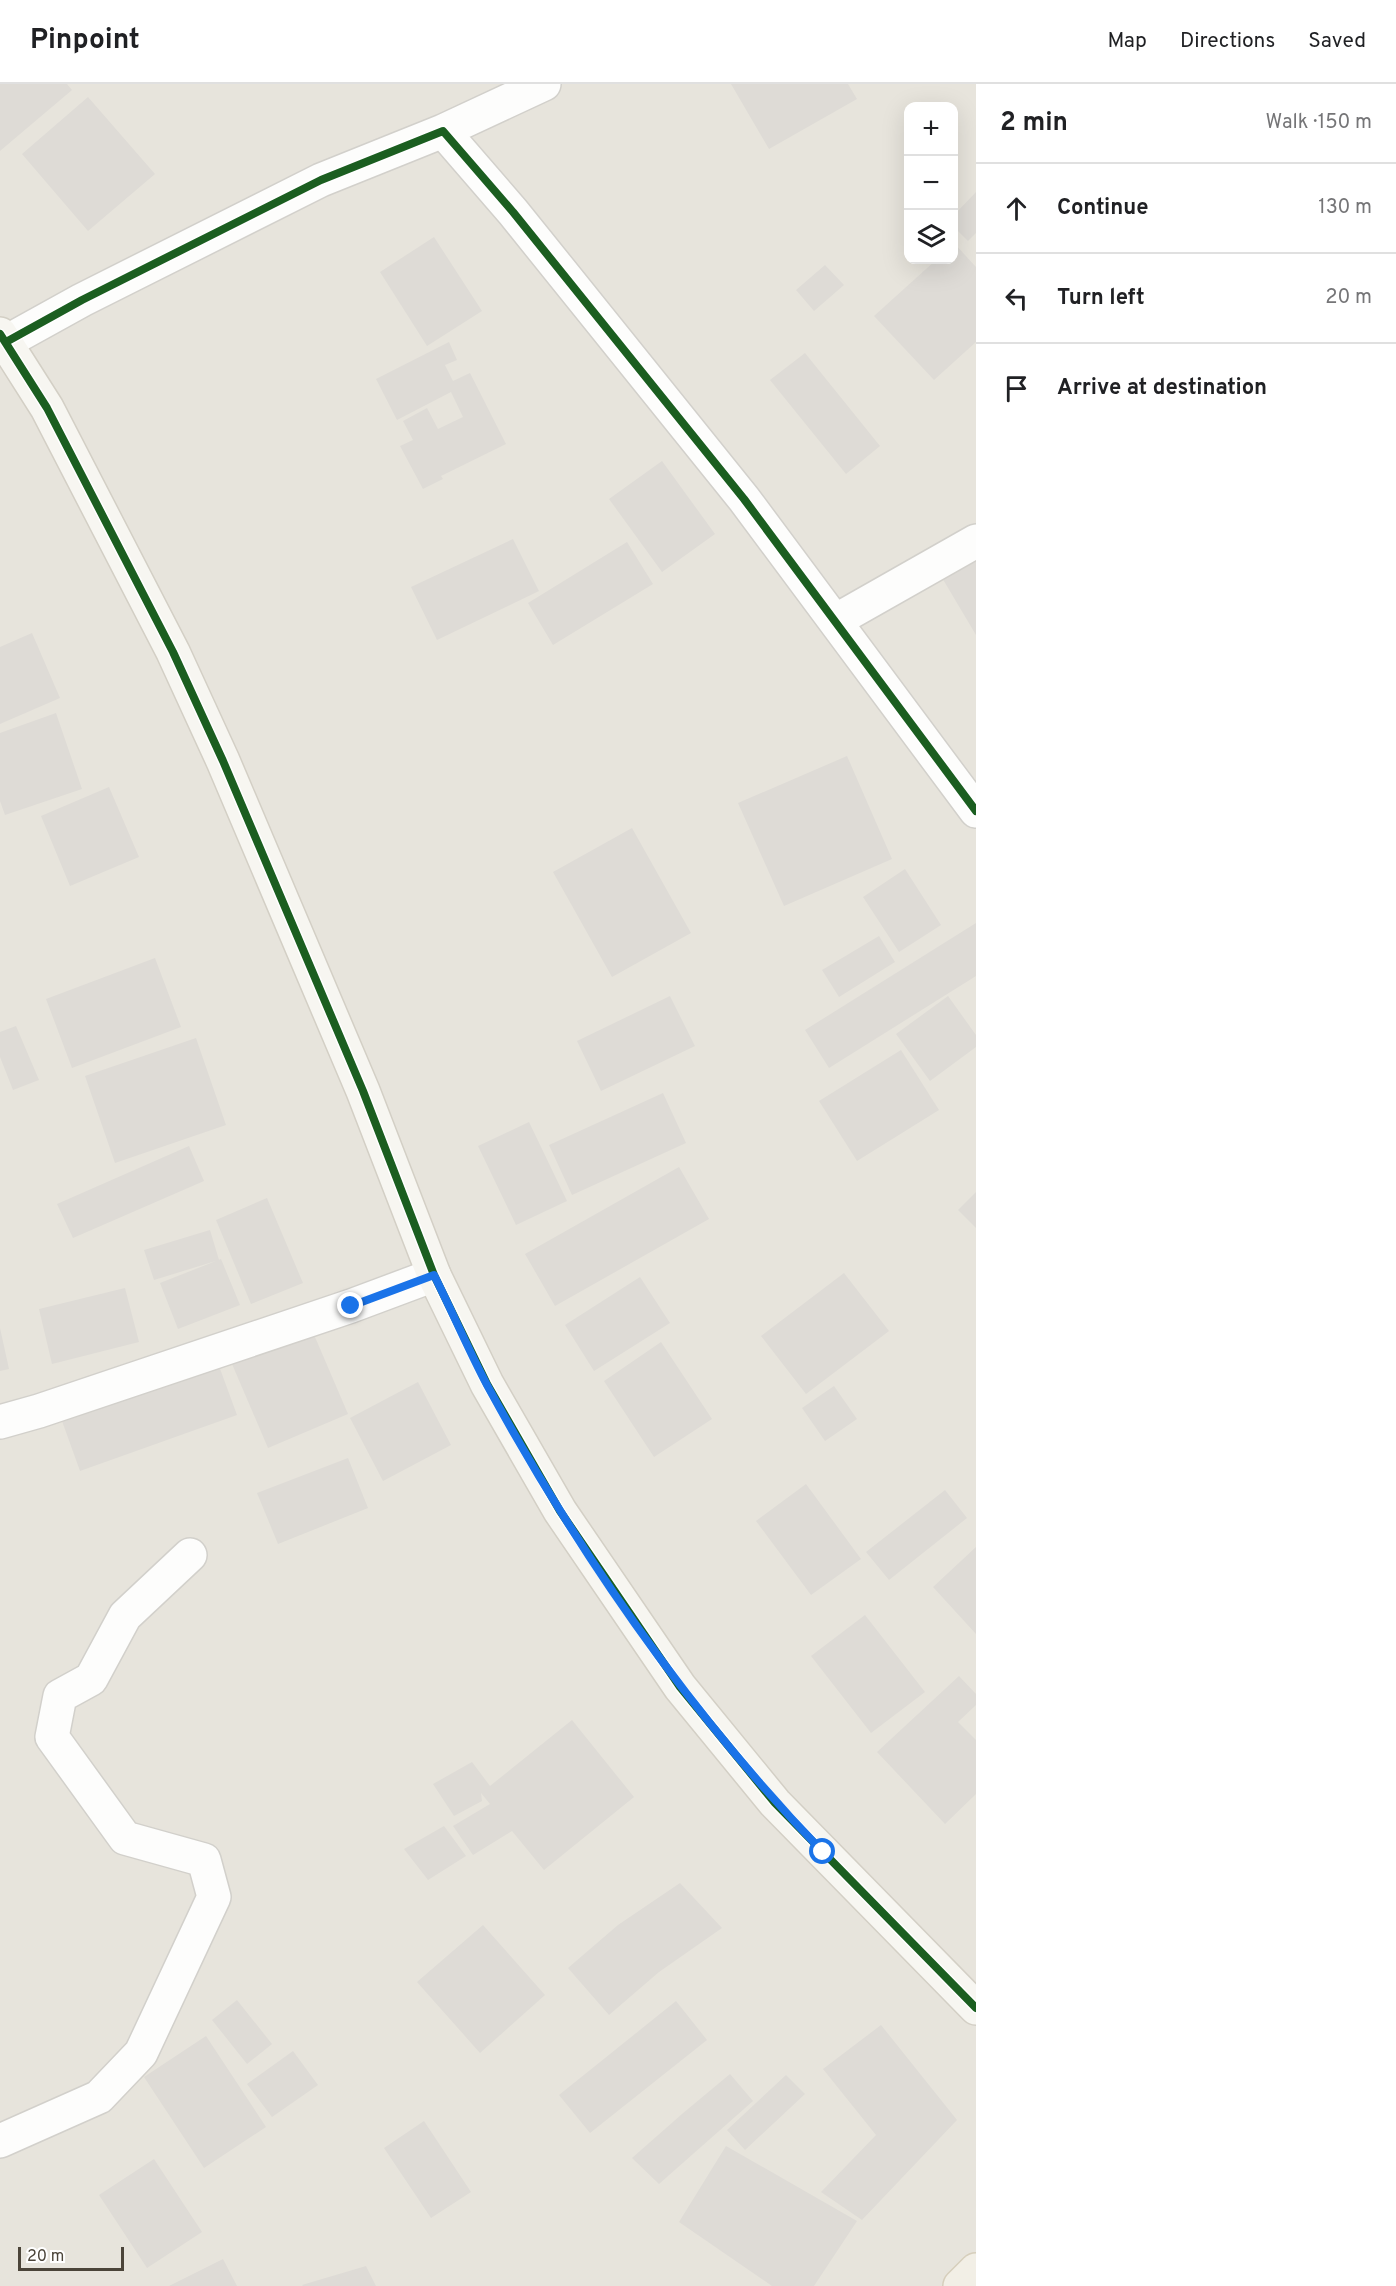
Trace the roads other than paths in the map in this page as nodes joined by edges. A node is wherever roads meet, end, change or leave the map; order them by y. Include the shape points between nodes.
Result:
1 (544, 84) edge
2 (443, 131) junction
3 (3, 338) edge
4 (976, 541) edge
5 (835, 621) junction
6 (976, 811) edge
7 (434, 1275) junction
8 (0, 1422) edge
9 (190, 1555) dead end
10 (976, 2008) edge
11 (0, 2141) edge
12 (976, 2270) edge
13 (960, 2286) edge

1 - 2 street
2 - 3 street via 321,180
2 - 5 street via 737,490
3 - 7 street via 52,418 223,761 363,1091
4 - 5 street
5 - 6 street
7 - 8 street
7 - 10 street via 487,1384 560,1511 680,1687 775,1803
9 - 11 street via 125,1616 90,1679 60,1696 52,1737 125,1838 204,1860 214,1897 141,2053 99,2097
12 - 13 main road

